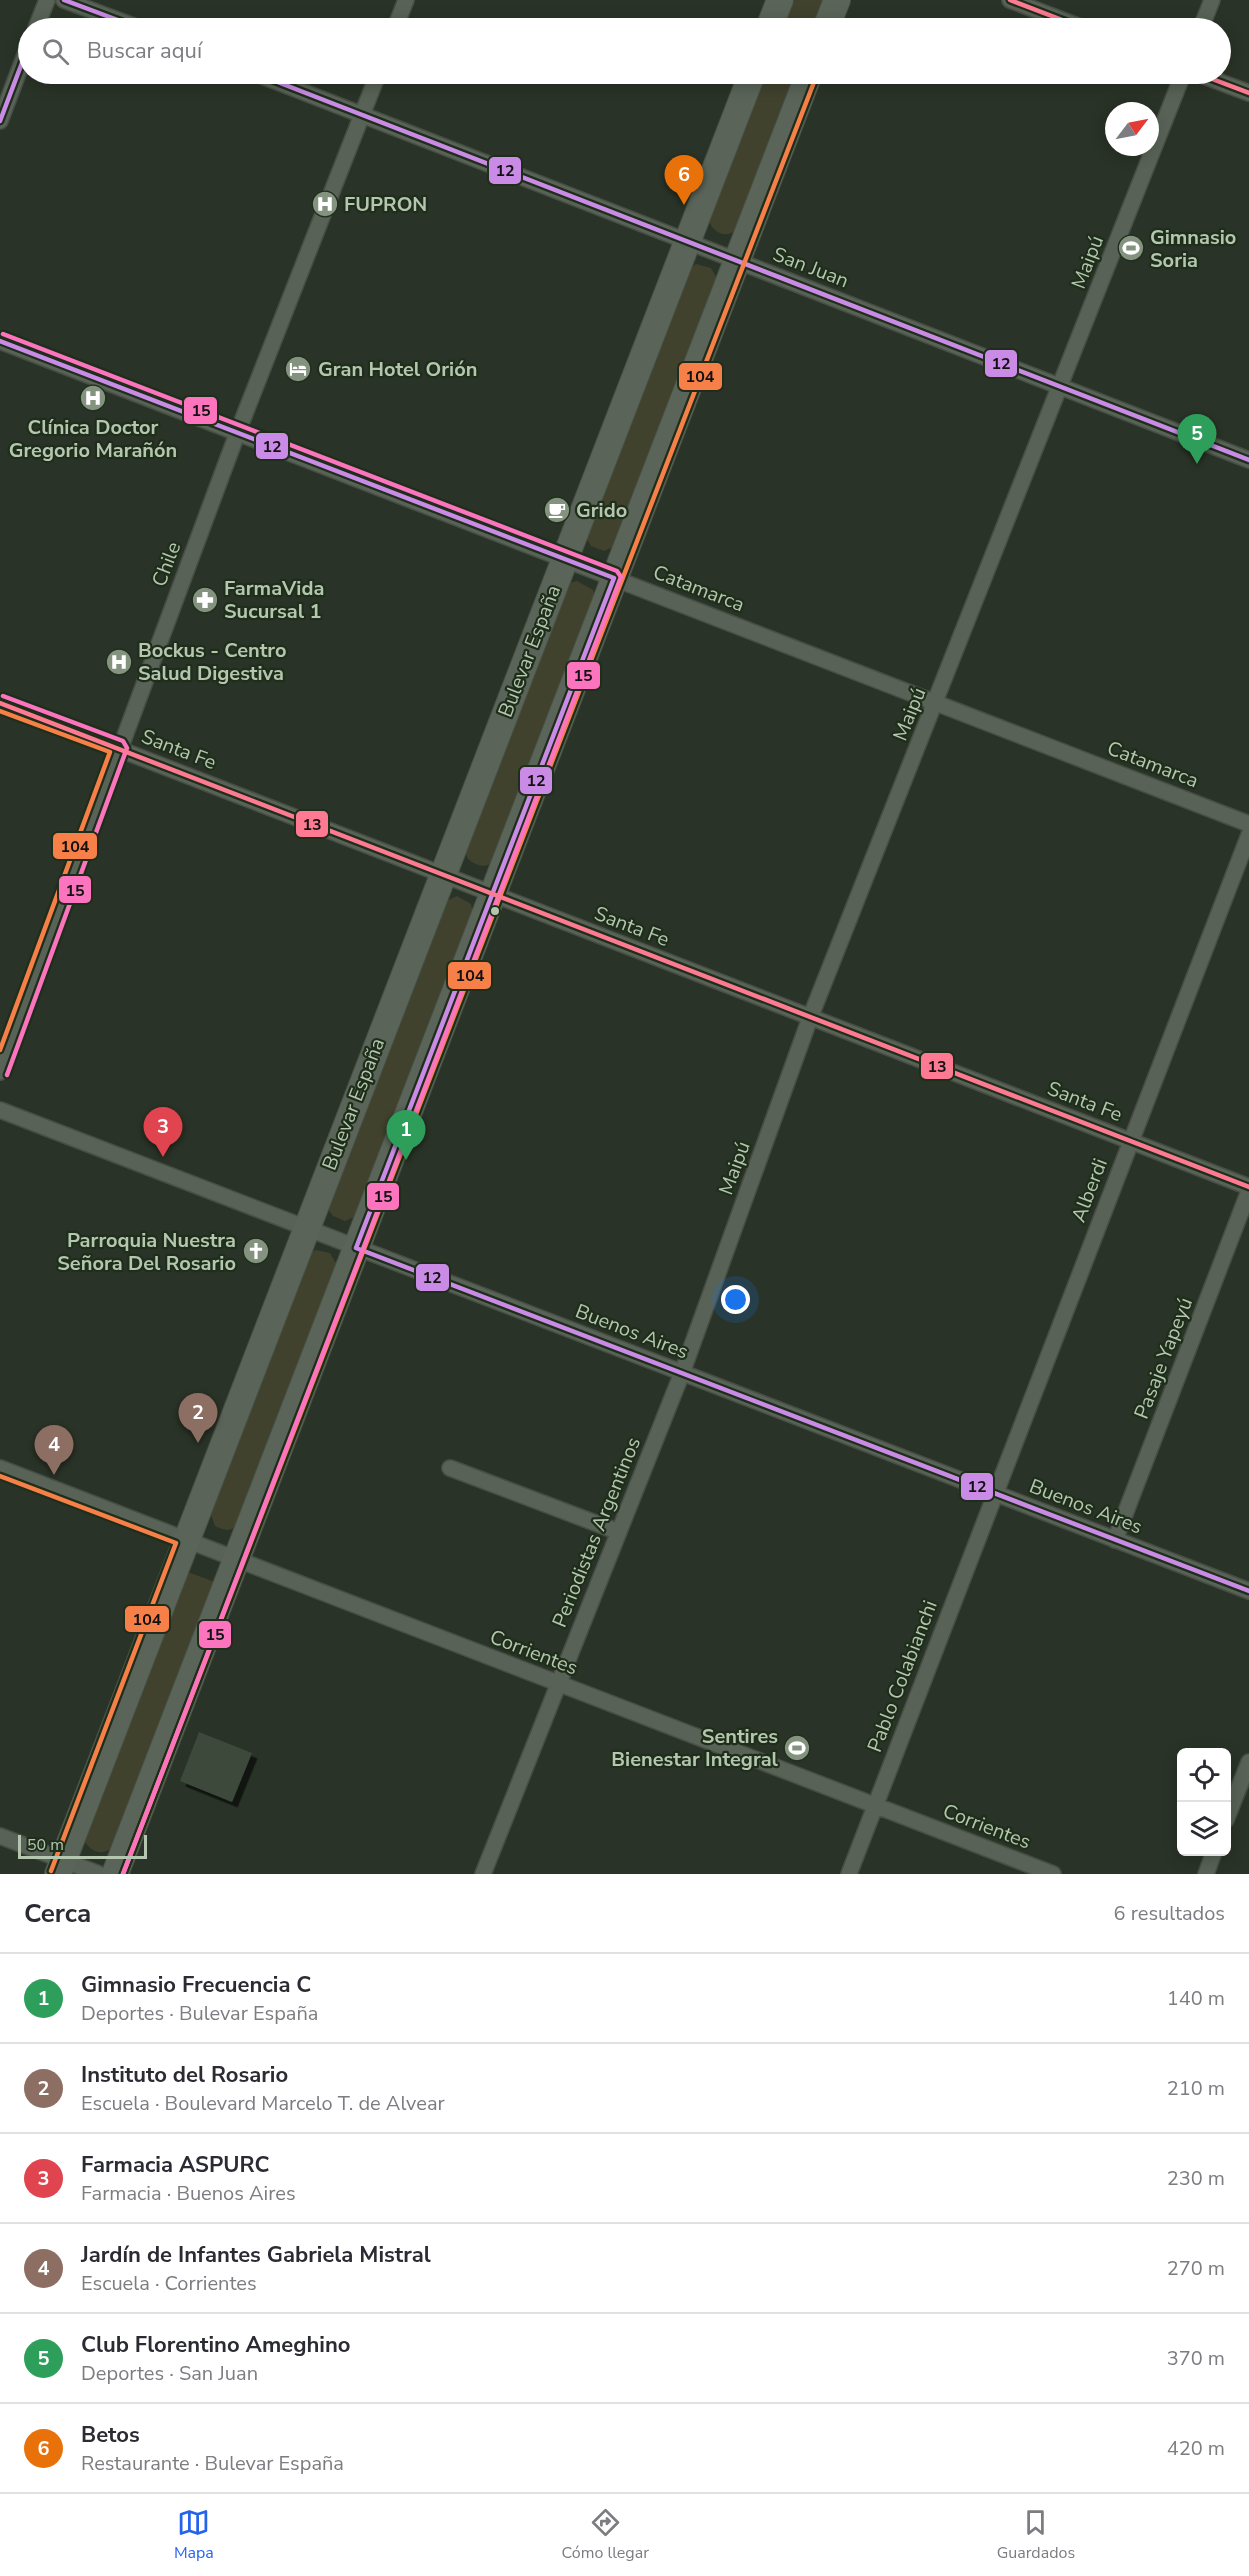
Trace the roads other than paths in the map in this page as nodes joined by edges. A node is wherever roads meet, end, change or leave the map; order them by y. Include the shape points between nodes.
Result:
1 (47, 0) edge
2 (64, 0) edge
3 (406, 0) edge
4 (780, 0) edge
5 (837, 0) edge
6 (1010, 0) edge
7 (1212, 0) edge
8 (40, 18) edge
9 (112, 18) edge
10 (399, 18) edge
11 (773, 18) edge
12 (830, 18) edge
13 (1057, 18) edge
14 (1205, 18) edge
15 (18, 73) edge
16 (283, 84) edge
17 (374, 84) edge
18 (748, 84) edge
19 (805, 84) edge
20 (1179, 84) edge
21 (1226, 84) edge
22 (1249, 93) edge
23 (362, 114) junction
24 (0, 121) edge
25 (689, 240) junction
26 (737, 260) junction
27 (0, 341) edge
28 (1060, 387) junction
29 (237, 434) junction
30 (1249, 460) edge
31 (566, 558) junction
32 (614, 578) junction
33 (0, 703) edge
34 (936, 703) junction
35 (120, 748) junction
36 (1249, 824) edge
37 (1249, 835) edge
38 (442, 873) junction
39 (494, 894) junction
40 (810, 1018) junction
41 (0, 1072) edge
42 (0, 1110) edge
43 (1131, 1141) junction
44 (1249, 1189) edge
45 (305, 1229) junction
46 (356, 1248) junction
47 (682, 1373) junction
48 (0, 1468) edge
49 (450, 1468) dead end
50 (994, 1493) junction
51 (619, 1532) junction
52 (186, 1539) junction
53 (1115, 1539) junction
54 (235, 1559) junction
55 (1249, 1591) edge
56 (559, 1684) junction
57 (1249, 1762) edge
58 (875, 1806) junction
59 (1231, 1809) edge
60 (0, 1836) edge
61 (1212, 1856) edge
62 (60, 1867) edge
63 (99, 1874) edge
64 (115, 1874) edge
65 (483, 1874) edge
66 (849, 1874) edge
67 (1053, 1874) edge
68 (1206, 1874) edge

1 - 8 street
2 - 9 street
3 - 10 street
4 - 11 main road
5 - 12 main road
6 - 13 street
7 - 14 street
15 - 24 street
16 - 23 street, San Juan
17 - 23 street, Chile
18 - 25 main road, Bulevar España
19 - 26 main road
20 - 28 street, Maipú
21 - 22 street
23 - 25 street, San Juan
23 - 29 street, Chile
25 - 26 street, San Juan
25 - 31 main road, Bulevar España
26 - 28 street, San Juan
26 - 32 main road
27 - 29 street, Catamarca
28 - 30 street, San Juan
28 - 34 street, Maipú
29 - 31 street, Catamarca
29 - 35 street, Chile
31 - 32 street, Catamarca
31 - 38 main road, Bulevar España
32 - 34 street, Catamarca
32 - 39 main road
33 - 35 street, Santa Fe
34 - 36 street, Catamarca
34 - 40 street, Maipú
35 - 38 street, Santa Fe
35 - 41 street, Chile
37 - 43 street, Alberdi
38 - 39 street, Santa Fe
38 - 45 main road, Bulevar España
39 - 40 street, Santa Fe
39 - 46 main road
40 - 43 street, Santa Fe
40 - 47 street, Maipú
42 - 45 street, Buenos Aires
43 - 44 street, Santa Fe
43 - 50 street, Alberdi
44 - 53 street, Pasaje Yapeyú
45 - 46 street, Buenos Aires
45 - 52 main road, Bulevar España
46 - 47 street, Buenos Aires
46 - 54 main road
47 - 50 street, Buenos Aires
47 - 51 street, Periodistas Argentinos
48 - 52 street, Corrientes
49 - 51 street
50 - 53 street, Buenos Aires
50 - 58 street, Pablo Colabianchi
51 - 56 street, Periodistas Argentinos
52 - 54 street, Corrientes
52 - 62 main road, Bulevar España
53 - 55 street, Buenos Aires
54 - 56 street, Corrientes
54 - 64 main road
56 - 58 street, Corrientes
56 - 65 street, Periodistas Argentinos
57 - 59 street
58 - 66 street, Pablo Colabianchi
58 - 67 street, Corrientes
60 - 62 street
61 - 68 street
62 - 63 street

